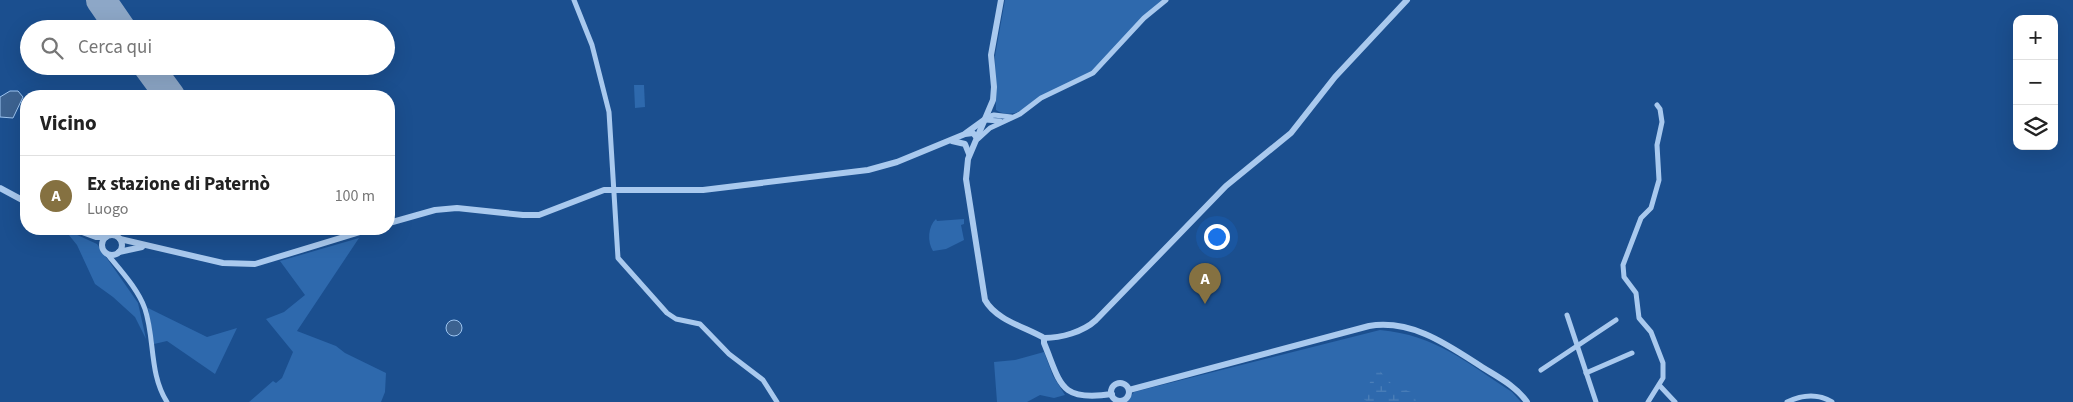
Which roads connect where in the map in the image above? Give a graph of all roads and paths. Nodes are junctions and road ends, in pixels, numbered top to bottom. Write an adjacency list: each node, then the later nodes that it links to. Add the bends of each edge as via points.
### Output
1 (574, 0): 15 (street, via 592,45 609,112)
2 (1001, 0): 5 (street, via 991,54)
3 (1166, 0): 8 (street, via 1144,18 1093,73 1050,93 1014,117)
4 (1407, 0): 30 (street, via 1335,78 1296,128 1226,186 1096,320 1064,336)
5 (992, 103): 7 (street); 8 (street)
6 (1657, 105): 35 (street, via 1662,122 1657,145 1659,180 1651,208 1641,218 1627,250 1623,273 1636,293 1639,318 1651,332 1659,351 1664,368)
7 (986, 118): 8 (street); 9 (street); 10 (street)
8 (1002, 118): 13 (street, via 982,135)
9 (965, 134): 10 (street, via 973,133); 11 (street)
10 (977, 138): 12 (street); 13 (street)
11 (951, 141): 12 (street); 15 (street, via 868,170 704,190)
12 (960, 141): 13 (street)
13 (971, 152): 30 (street, via 966,178 985,300 995,312)
14 (0, 188): 16 (street)
15 (614, 189): 17 (street, via 596,191 539,215 447,208); 39 (street, via 617,253 621,262 671,316 697,322 729,354 758,375)
16 (20, 199)
17 (395, 221)
18 (83, 235): 24 (street)
19 (90, 235): 21 (street)
20 (350, 235): 23 (street, via 255,264 223,263)
21 (106, 237): 22 (street); 24 (street)
22 (120, 239): 23 (street); 25 (street)
23 (148, 245): 25 (street)
24 (102, 247): 26 (street)
25 (119, 253): 26 (street); 27 (street)
26 (108, 255): 27 (street)
27 (117, 266): 38 (street, via 145,309 157,380)
28 (1566, 315): 31 (street)
29 (1616, 320): 31 (street)
30 (1044, 338): 37 (street, via 1060,382 1068,392 1083,398)
31 (1577, 346): 33 (street); 34 (street)
32 (1632, 353): 34 (street)
33 (1541, 370)
34 (1586, 373): 41 (street)
35 (1660, 386): 42 (street); 43 (street)
36 (1128, 390): 37 (street, via 1126,398); 37 (street, via 1119,383 1113,387); 40 (street, via 1369,326 1384,325 1435,337 1511,385)
37 (1113, 398)
38 (167, 402)
39 (777, 402)
40 (1527, 402)
41 (1596, 402)
42 (1648, 402)
43 (1674, 402)
44 (1787, 402): 45 (street, via 1809,395)
45 (1832, 402)

